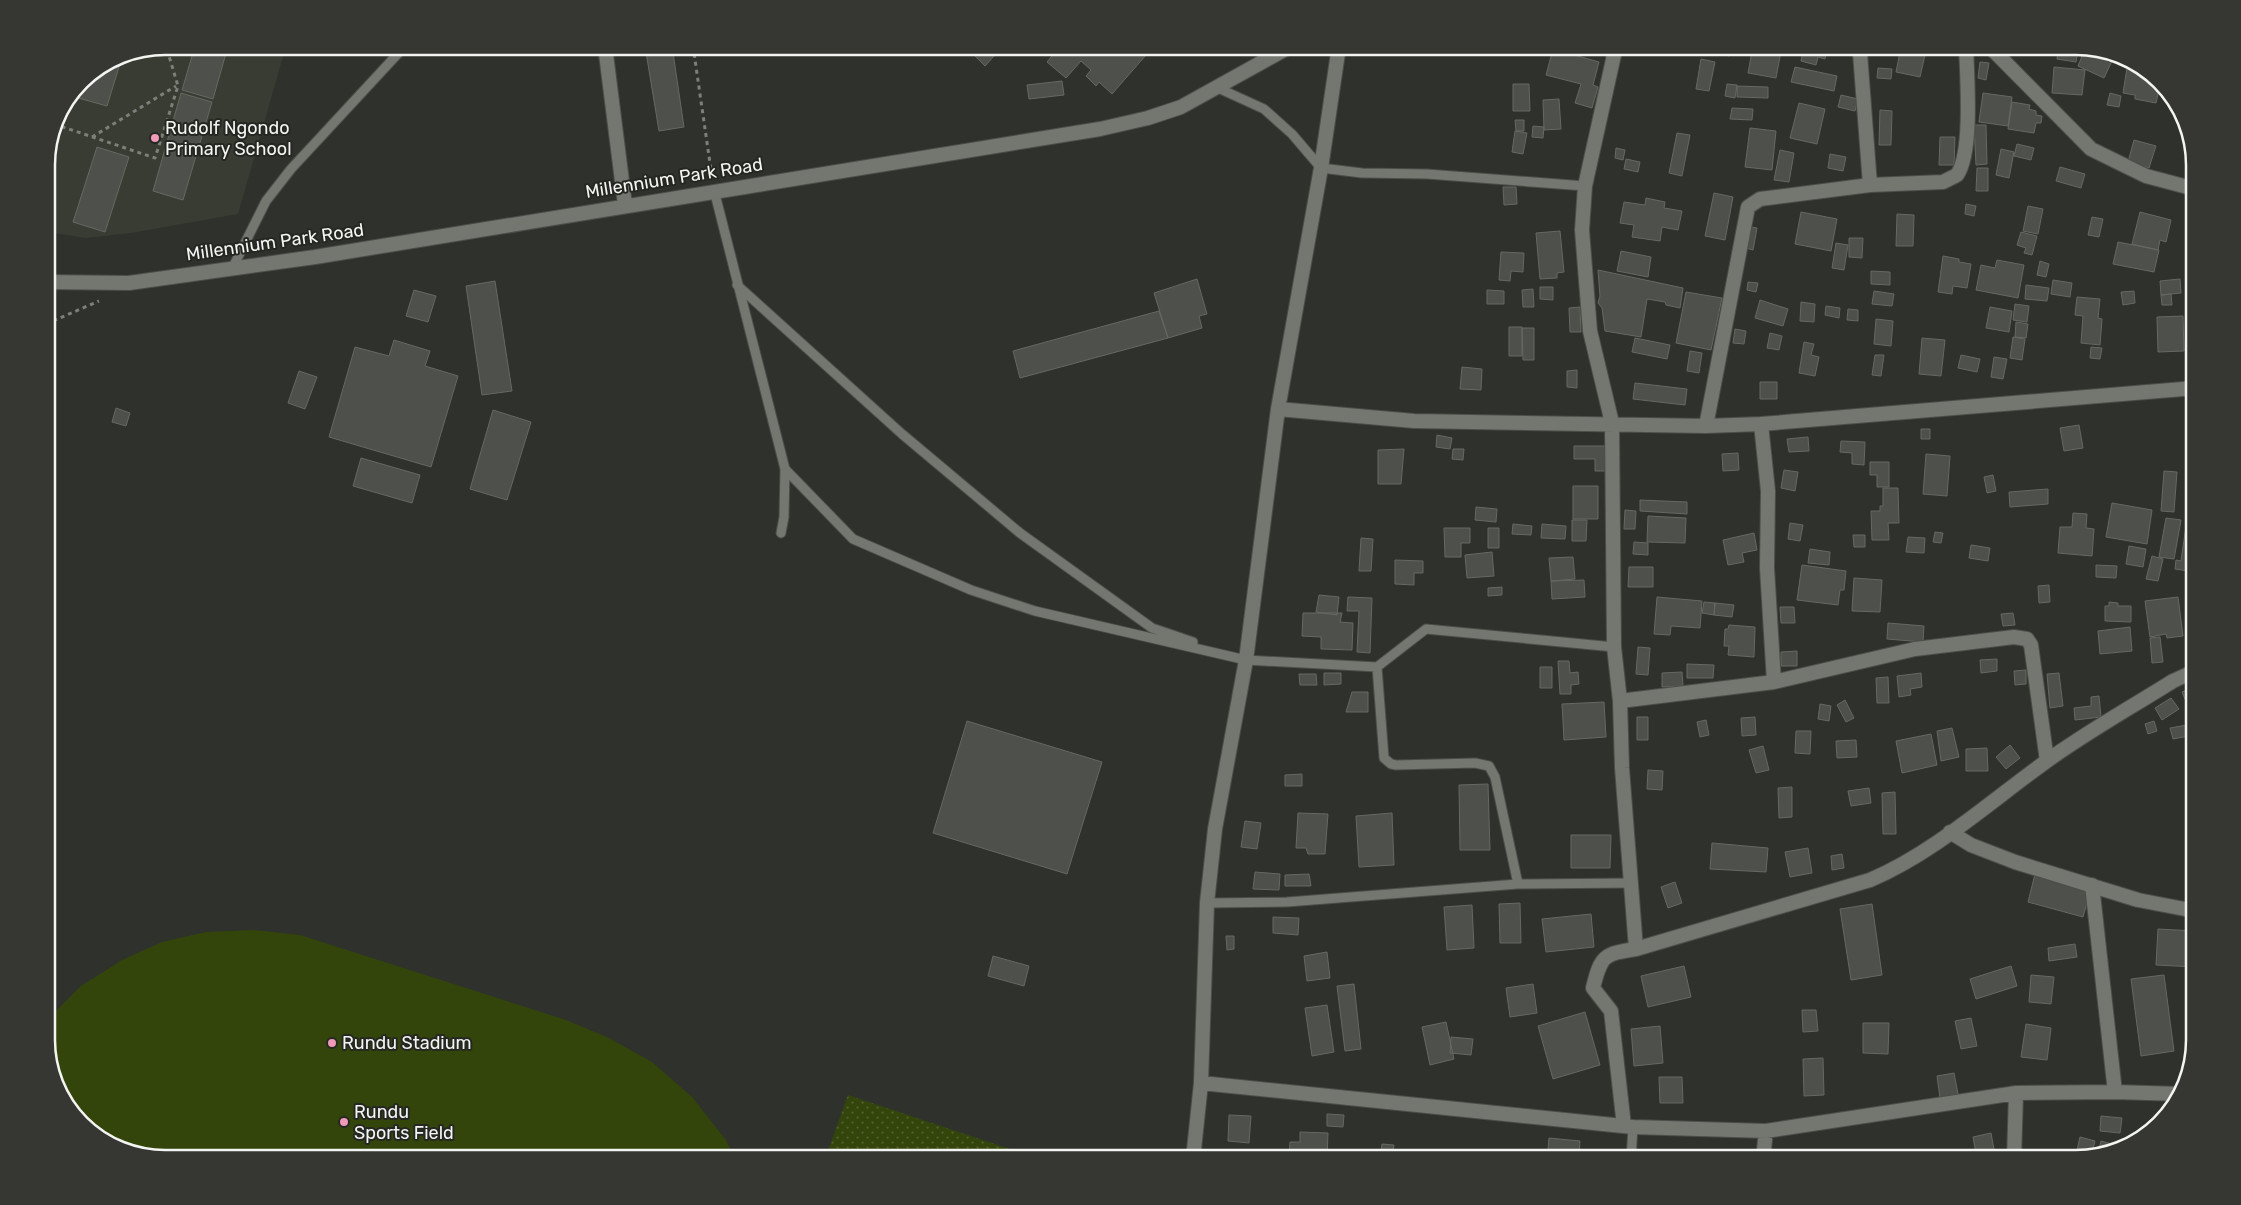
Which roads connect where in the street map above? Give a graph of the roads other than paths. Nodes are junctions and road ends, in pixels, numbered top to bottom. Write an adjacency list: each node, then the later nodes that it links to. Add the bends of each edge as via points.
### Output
1 (397, 55): 16 (lane, via 291,169 266,201)
2 (606, 55): 15 (street)
3 (1275, 55): 9 (street, Millennium Park Road)
4 (1338, 55): 10 (street)
5 (1614, 55): 12 (street)
6 (1860, 55): 11 (street)
7 (1966, 55): 11 (street, via 1964,161 1957,175 1943,182)
8 (1998, 55): 13 (street, via 2091,149 2146,176)
9 (1218, 88): 10 (lane, via 1264,109 1292,134); 14 (street, Millennium Park Road, via 1181,107 1100,128)
10 (1321, 168): 12 (lane); 20 (street)
11 (1870, 185): 23 (street, via 1760,199 1748,207)
12 (1585, 186): 21 (street, via 1582,230 1590,331)
13 (2186, 187)
14 (714, 190): 15 (street, Millennium Park Road); 18 (lane)
15 (624, 205): 16 (street, Millennium Park Road, via 314,257)
16 (233, 267): 17 (street, Millennium Park Road, via 129,283)
17 (55, 282)
18 (738, 286): 24 (lane); 27 (lane, via 902,434 1020,533 1152,628)
19 (2186, 389): 22 (street)
20 (1278, 409): 21 (street, via 1414,421); 27 (street)
21 (1612, 423): 23 (street); 26 (street)
22 (1761, 424): 23 (street); 30 (street, via 1768,491 1767,568)
23 (1706, 426)
24 (785, 469): 25 (lane); 27 (lane, via 853,539 972,590 1035,610)
25 (781, 533)
26 (1614, 647): 28 (lane, via 1426,629); 31 (street)
27 (1246, 660): 28 (lane); 37 (street, via 1215,829)
28 (1377, 667): 35 (lane, via 1384,758 1396,765 1475,763 1489,766 1495,777)
29 (2186, 676): 32 (street)
30 (1774, 682): 31 (street); 32 (street, via 1915,649 1984,639 2027,639 2031,646)
31 (1620, 701): 34 (street)
32 (2047, 761): 33 (street)
33 (1950, 832): 36 (street, via 1992,854); 39 (street, via 1891,871 1870,880)
34 (1632, 883): 35 (lane); 39 (street)
35 (1518, 884): 37 (lane, via 1287,902)
36 (2092, 885): 38 (street, via 2138,900); 41 (street)
37 (1207, 903): 40 (street)
38 (2186, 909)
39 (1636, 949): 44 (street, via 1609,953 1602,962 1593,988 1611,1011)
40 (1201, 1083): 44 (street); 46 (street)
41 (2115, 1092): 42 (street); 43 (street)
42 (2016, 1093): 45 (street); 49 (street)
43 (2172, 1095)
44 (1628, 1126): 45 (street); 47 (lane)
45 (1766, 1131): 48 (street)
46 (1194, 1150)
47 (1630, 1150)
48 (1764, 1150)
49 (2014, 1150)

